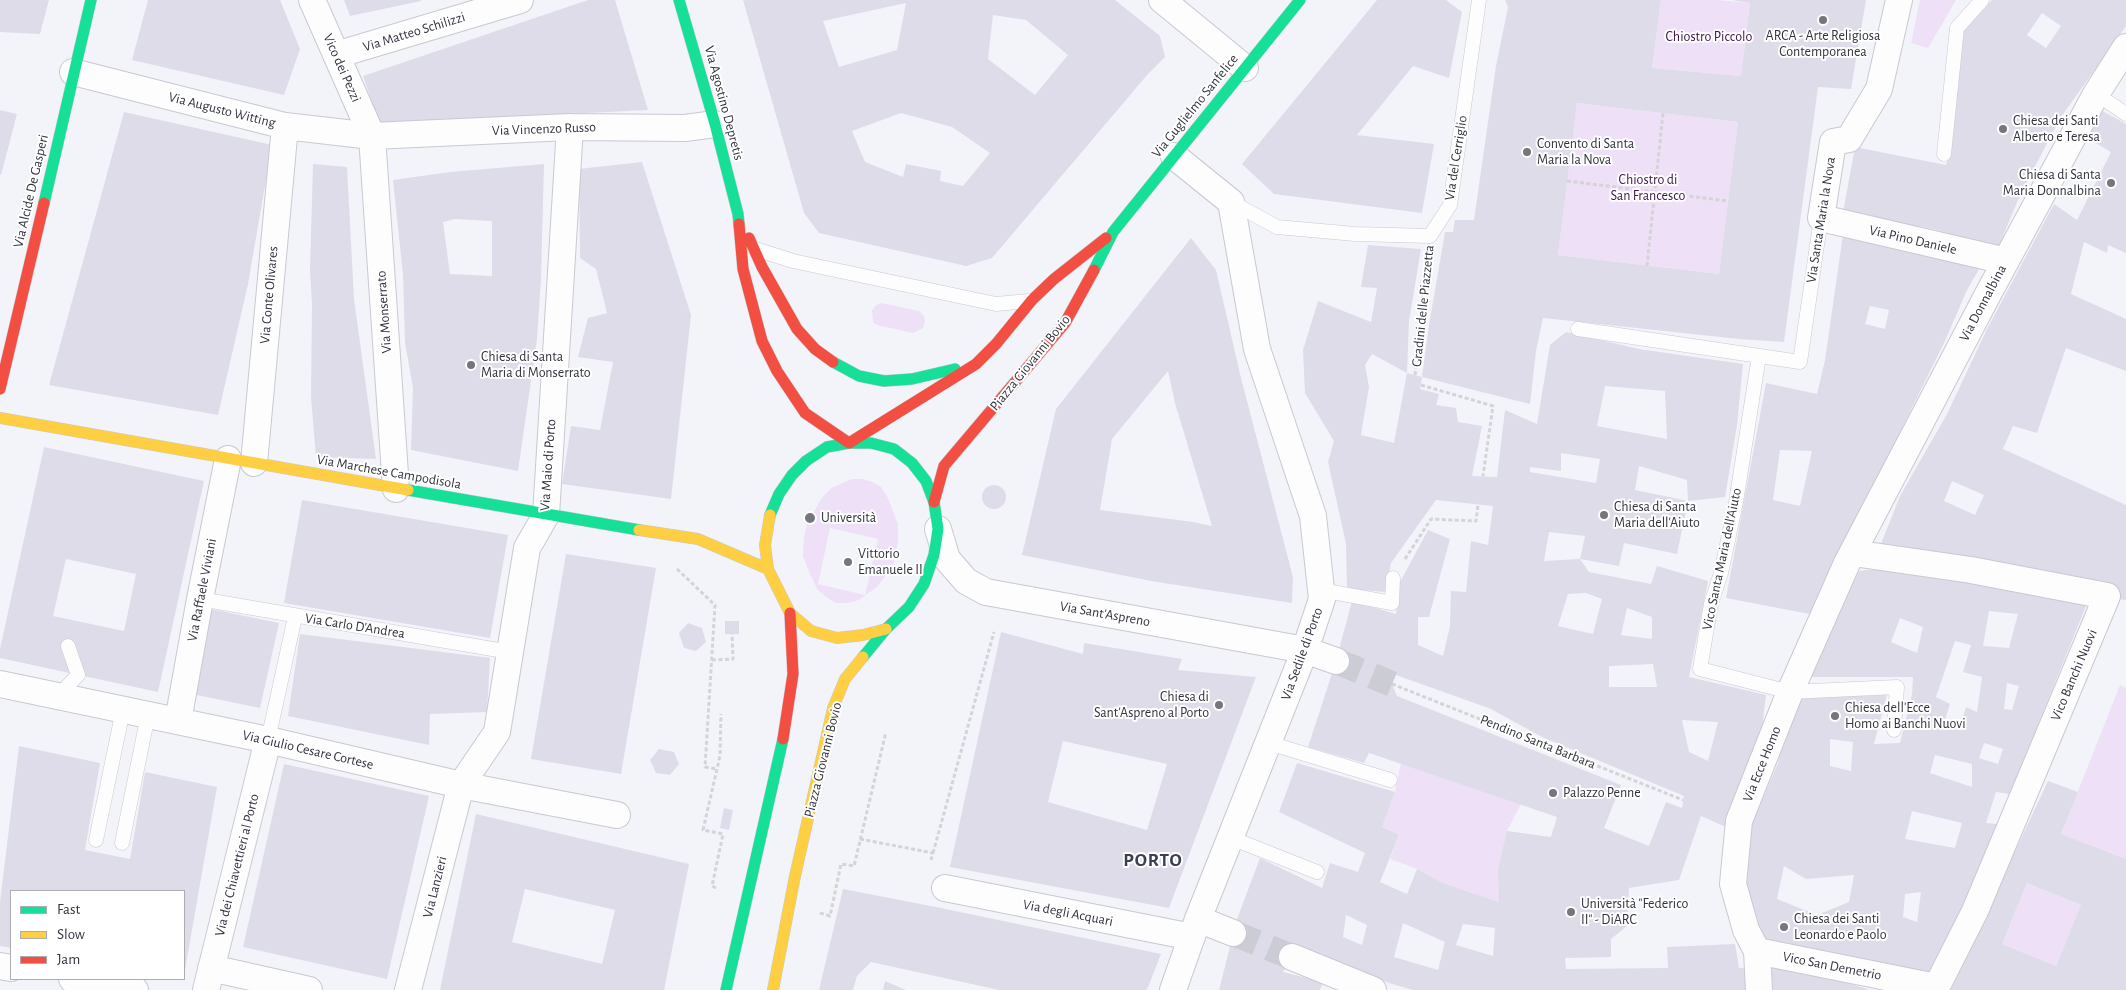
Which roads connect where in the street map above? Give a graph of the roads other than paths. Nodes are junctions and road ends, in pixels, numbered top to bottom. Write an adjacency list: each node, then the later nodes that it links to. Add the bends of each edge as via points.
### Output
1 (91, 0): 14 (main road, Via Alcide De Gasperi)
2 (312, 0): 12 (street, Vico dei Pezzi)
3 (520, 0): 10 (street, Via Matteo Schilizzi)
4 (679, 0): 17 (main road, Via Agostino Depretis)
5 (1162, 0): 13 (street)
6 (1300, 0): 13 (main road, Via Guglielmo Sanfelice)
7 (1479, 0): 23 (lane, Via del Cerriglio, via 1450,206 1430,236 1277,227)
8 (1899, 0): 25 (street, Via Santa Maria la Nova, via 1879,89 1849,139 1833,142)
9 (1982, 0): 21 (lane, via 1957,28)
10 (468, 7): 12 (street, Via Matteo Schilizzi)
11 (2126, 47): 15 (street, Via Donnalbina)
12 (336, 55): 20 (street, Vico dei Pezzi)
13 (1245, 68): 22 (main road, Via Guglielmo Sanfelice)
14 (73, 72): 18 (street, Via Augusto Witting); 33 (main road, Via Alcide De Gasperi)
15 (2096, 94): 16 (lane); 28 (street, Via Donnalbina)
16 (2126, 114)
17 (715, 124): 19 (street, Via Vincenzo Russo, via 685,128); 24 (main road, Via Agostino Depretis)
18 (285, 126): 20 (street, Via Augusto Witting); 37 (street, Via Conte Olivares)
19 (570, 127): 20 (street, Via Vincenzo Russo); 40 (street, Via Maio di Porto)
20 (372, 136): 38 (street, Via Monserrato)
21 (1944, 154)
22 (1174, 156): 23 (street); 26 (main road, Via Guglielmo Sanfelice)
23 (1231, 202): 45 (street, Via Sedile di Porto, via 1258,349 1313,516)
24 (738, 214): 27 (main road); 35 (main road, via 743,269 762,341 805,413)
25 (1821, 218): 28 (street, Via Pino Daniele); 31 (lane, Via Santa Maria la Nova, via 1800,362)
26 (1113, 232): 29 (main road, Piazza Giovanni Bovio); 39 (main road, Piazza Giovanni Bovio, via 1065,323 944,466)
27 (753, 248): 29 (lane, via 793,261 996,304); 32 (main road, via 797,329 815,349 838,366 859,376 884,381 912,379)
28 (2006, 261): 42 (street, Via Donnalbina)
29 (1032, 300): 32 (main road, Piazza Giovanni Bovio)
30 (1578, 329): 31 (lane)
31 (1759, 356): 55 (lane, Vico Santa Maria dell'Aiuto, via 1736,502 1711,604 1700,669)
32 (976, 364): 35 (main road, Piazza Giovanni Bovio)
33 (0, 389)
34 (0, 418): 36 (main road, Via Marchese Campodisola)
35 (849, 443): 39 (main road, Piazza Giovanni Bovio, via 871,443 894,450 926,481); 43 (main road, Piazza Giovanni Bovio, via 827,447 806,461 779,494 769,517 765,545)
36 (228, 459): 37 (main road, Via Marchese Campodisola); 46 (street, Via Raffaele Viviani)
37 (254, 463): 38 (main road, Via Marchese Campodisola)
38 (396, 489): 40 (main road, Via Marchese Campodisola)
39 (934, 502): 41 (main road, Piazza Giovanni Bovio)
40 (546, 515): 43 (main road, Via Marchese Campodisola, via 698,539); 52 (street, Via Maio di Porto, via 527,548)
41 (938, 529): 49 (main road, Piazza Giovanni Bovio, via 934,555 924,584 909,607); 51 (street, Via Sant'Aspreno, via 947,559 966,581 986,592)
42 (1850, 558): 55 (street, Via Ecce Homo); 77 (street, Vico Banchi Nuovi, via 1971,570 2107,596 1975,911)
43 (768, 569): 47 (main road, Piazza Giovanni Bovio)
44 (1393, 578): 45 (lane, via 1392,603)
45 (1321, 590): 51 (street, Via Sedile di Porto, via 1322,599)
46 (200, 600): 48 (lane, Via Carlo D'Andrea); 59 (street, Via Raffaele Viviani)
47 (790, 613): 49 (main road, Piazza Giovanni Bovio, via 811,631 837,638); 81 (main road, Piazza Giovanni Bovio, via 793,674 787,722)
48 (295, 617): 52 (lane, Via Carlo D'Andrea); 61 (lane)
49 (886, 629): 82 (main road, Piazza Giovanni Bovio, via 845,680 833,708)
50 (68, 646): 56 (lane, via 78,675)
51 (1305, 650): 53 (street); 62 (street, Via Sedile di Porto)
52 (510, 652): 64 (street, Via Maio di Porto, via 497,732)
53 (1336, 661)
54 (0, 684): 56 (street, Via Giulio Cesare Cortese)
55 (1790, 692): 60 (lane, via 1897,687); 73 (street, Via Ecce Homo, via 1736,836 1733,884)
56 (58, 696): 57 (street, Via Giulio Cesare Cortese)
57 (123, 710): 58 (street, Via Giulio Cesare Cortese); 67 (lane)
58 (148, 715): 59 (street, Via Giulio Cesare Cortese); 68 (lane)
59 (178, 721): 61 (street, Via Giulio Cesare Cortese)
60 (1894, 730)
61 (268, 740): 64 (street, Via Giulio Cesare Cortese); 75 (street, Via dei Chiavettieri al Porto)
62 (1269, 743): 63 (lane); 66 (street, Via Sedile di Porto)
63 (1390, 780)
64 (461, 785): 65 (street, Via Giulio Cesare Cortese); 80 (street, Via Lanzieri)
65 (617, 815)
66 (1231, 838): 69 (lane); 71 (street, Via Sedile di Porto)
67 (96, 840)
68 (122, 843)
69 (1317, 872)
70 (945, 888): 71 (street, Via degli Acquari)
71 (1195, 928): 72 (street, Via degli Acquari); 83 (street, Via Sedile di Porto)
72 (1233, 933)
73 (1751, 940): 77 (street, Vico San Demetrio); 85 (street, Via Ecce Homo)
74 (1292, 956): 84 (street)
75 (209, 979): 79 (street)
76 (78, 980): 78 (street)
77 (1935, 988)
78 (135, 990)
79 (309, 990)
80 (408, 990)
81 (726, 990)
82 (773, 990)
83 (1173, 990)
84 (1373, 990)
85 (1759, 990)

